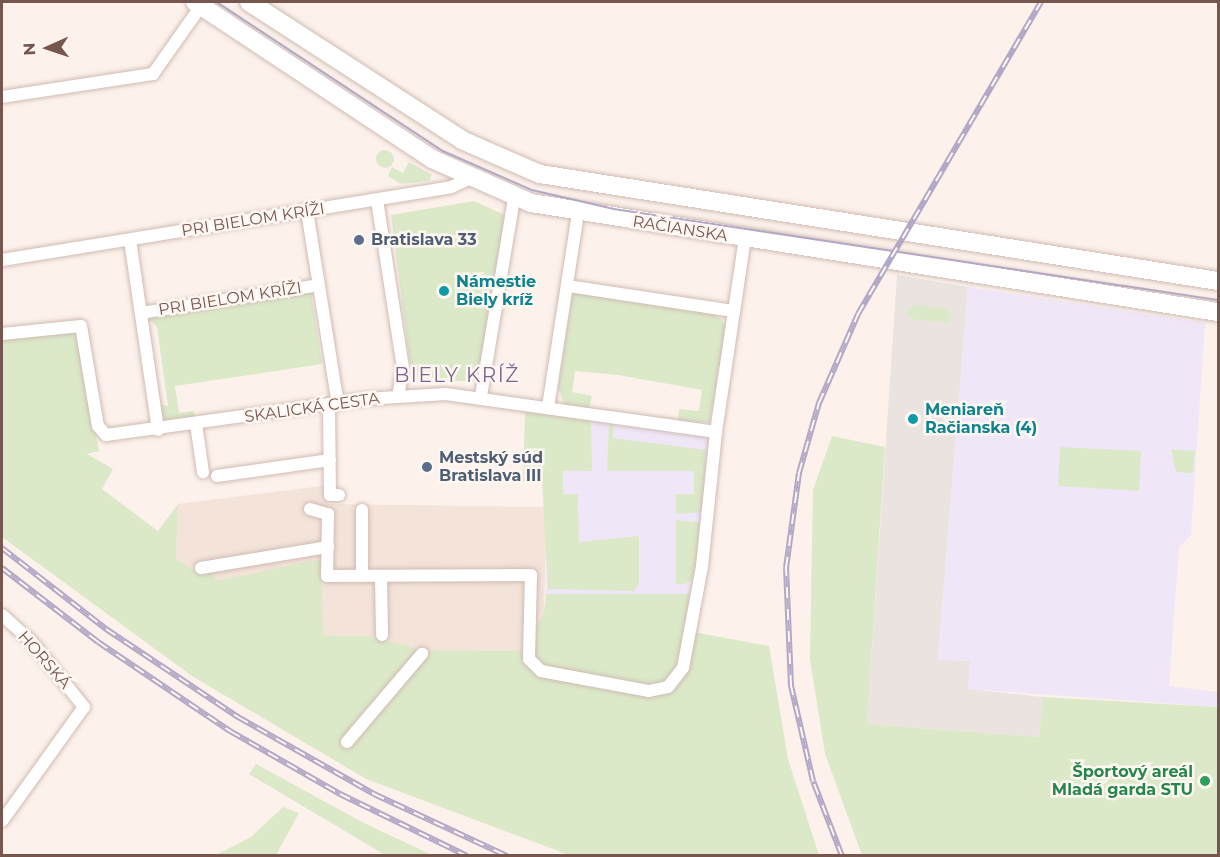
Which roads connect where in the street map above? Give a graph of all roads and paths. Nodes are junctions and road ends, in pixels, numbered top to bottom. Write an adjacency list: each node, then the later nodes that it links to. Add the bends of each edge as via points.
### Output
1 (249, 2): 12 (main road, RAČIANSKA, via 462,140 540,174)
2 (198, 4): 3 (street, via 153,74); 4 (main road, RAČIANSKA)
3 (2, 97)
4 (469, 179): 5 (main road, RAČIANSKA); 6 (street, via 451,187)
5 (514, 198): 8 (main road, RAČIANSKA); 20 (street)
6 (377, 200): 7 (street, PRI BIELOM KRÍŽI); 19 (street, via 403,368)
7 (307, 211): 10 (street, PRI BIELOM KRÍŽI); 13 (street)
8 (578, 213): 9 (main road, RAČIANSKA); 14 (street)
9 (745, 239): 15 (street); 16 (main road, RAČIANSKA)
10 (130, 240): 11 (street, PRI BIELOM KRÍŽI); 17 (street, PRI BIELOM KRÍŽI)
11 (2, 260)
12 (1218, 281)
13 (319, 285): 17 (street, PRI BIELOM KRÍŽI); 21 (street)
14 (568, 286): 15 (street); 22 (street)
15 (734, 311): 25 (street)
16 (1218, 312)
17 (141, 313): 24 (street, PRI BIELOM KRÍŽI)
18 (2, 334): 24 (street, SKALICKÁ CESTA, via 79,324 100,431 111,436)
19 (398, 396): 20 (street, SKALICKÁ CESTA); 21 (street, SKALICKÁ CESTA)
20 (481, 396): 22 (street, SKALICKÁ CESTA)
21 (334, 404): 23 (street, SKALICKÁ CESTA); 26 (street)
22 (548, 407): 25 (street, SKALICKÁ CESTA)
23 (196, 424): 24 (street, SKALICKÁ CESTA); 27 (street)
24 (158, 430)
25 (716, 432): 35 (street, via 709,526 677,680 649,691 541,671 529,659 531,575)
26 (330, 460): 28 (street); 29 (street, via 330,495)
27 (202, 472)
28 (217, 476)
29 (339, 495)
30 (310, 509): 32 (street, via 328,514)
31 (362, 510): 34 (street)
32 (328, 548): 33 (street); 34 (street, via 327,576)
33 (201, 568)
34 (362, 576): 35 (street)
35 (381, 576): 37 (street)
36 (2, 615): 40 (street, HORSKÁ, via 37,648 84,707)
37 (382, 635)
38 (422, 654): 39 (street)
39 (347, 742)
40 (2, 821)

